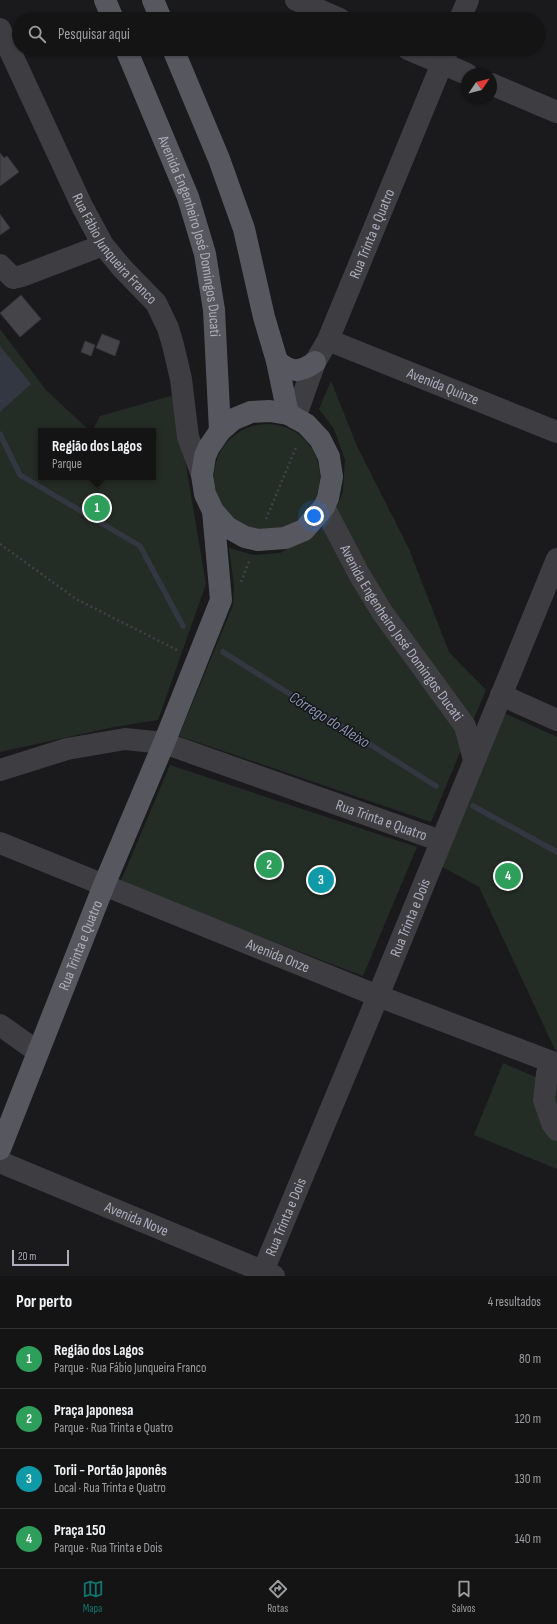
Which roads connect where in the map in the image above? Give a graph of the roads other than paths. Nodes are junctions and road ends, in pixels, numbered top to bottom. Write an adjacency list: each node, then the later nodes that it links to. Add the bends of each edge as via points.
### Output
1 (105, 0): 5 (main road)
2 (153, 0): 6 (main road)
3 (296, 0): 7 (street)
4 (468, 0): 8 (street)
5 (110, 12)
6 (158, 12)
7 (324, 12)
8 (463, 12)
9 (0, 29): 10 (street, Rua Fábio Junqueira Franco)
10 (12, 55)
11 (13, 56): 18 (street, Rua Fábio Junqueira Franco, via 82,206)
12 (129, 56): 24 (main road, Avenida Engenheiro José Domingos Ducati, via 188,197 205,254 214,310)
13 (177, 56): 21 (main road, via 219,159 244,229)
14 (445, 56): 15 (street); 20 (street, Rua Trinta e Quatro)
15 (461, 69)
16 (497, 87): 17 (street)
17 (557, 112)
18 (103, 245): 19 (street, via 13,278); 26 (street, Rua Fábio Junqueira Franco, via 156,303 168,328 181,379 188,437)
19 (0, 265)
20 (328, 340): 22 (street, Rua Trinta e Quatro); 25 (street, Avenida Quinze)
21 (277, 361): 22 (main road, via 285,368 296,371 306,369); 23 (main road)
22 (315, 362): 23 (street, Rua Trinta e Quatro)
23 (296, 419): 24 (main road, via 270,411 251,412 234,419); 27 (main road, via 320,439 329,457 332,477)
24 (220, 431): 26 (main road, via 205,456)
25 (557, 432)
26 (202, 475): 28 (main road, via 205,494)
27 (324, 507): 28 (main road, via 304,530 285,538 258,540 245,537 227,527); 33 (street, Avenida Engenheiro José Domingos Ducati, via 382,612 465,726)
28 (213, 512): 32 (main road, Rua Trinta e Quatro, via 221,600)
29 (557, 559): 30 (street, Rua Trinta e Dois)
30 (501, 695): 31 (street); 33 (street, Rua Trinta e Dois)
31 (557, 720)
32 (164, 743): 34 (street, Rua Trinta e Quatro, via 125,739 67,749); 35 (street, Rua Trinta e Quatro); 37 (main road, Rua Trinta e Quatro)
33 (474, 760): 35 (street, Rua Trinta e Dois)
34 (0, 770)
35 (441, 841): 38 (street, Rua Trinta e Dois)
36 (0, 843): 37 (street, Avenida Onze)
37 (104, 885): 38 (street, Avenida Onze); 40 (main road, Rua Trinta e Quatro)
38 (378, 996): 41 (street, Avenida Onze); 45 (street, Rua Trinta e Dois)
39 (0, 1025): 40 (street)
40 (38, 1052): 43 (main road, Rua Trinta e Quatro)
41 (557, 1064): 42 (street, via 547,1074 544,1100)
42 (557, 1130)
43 (0, 1148)
44 (0, 1162): 45 (street, Avenida Nove)
45 (266, 1275)

